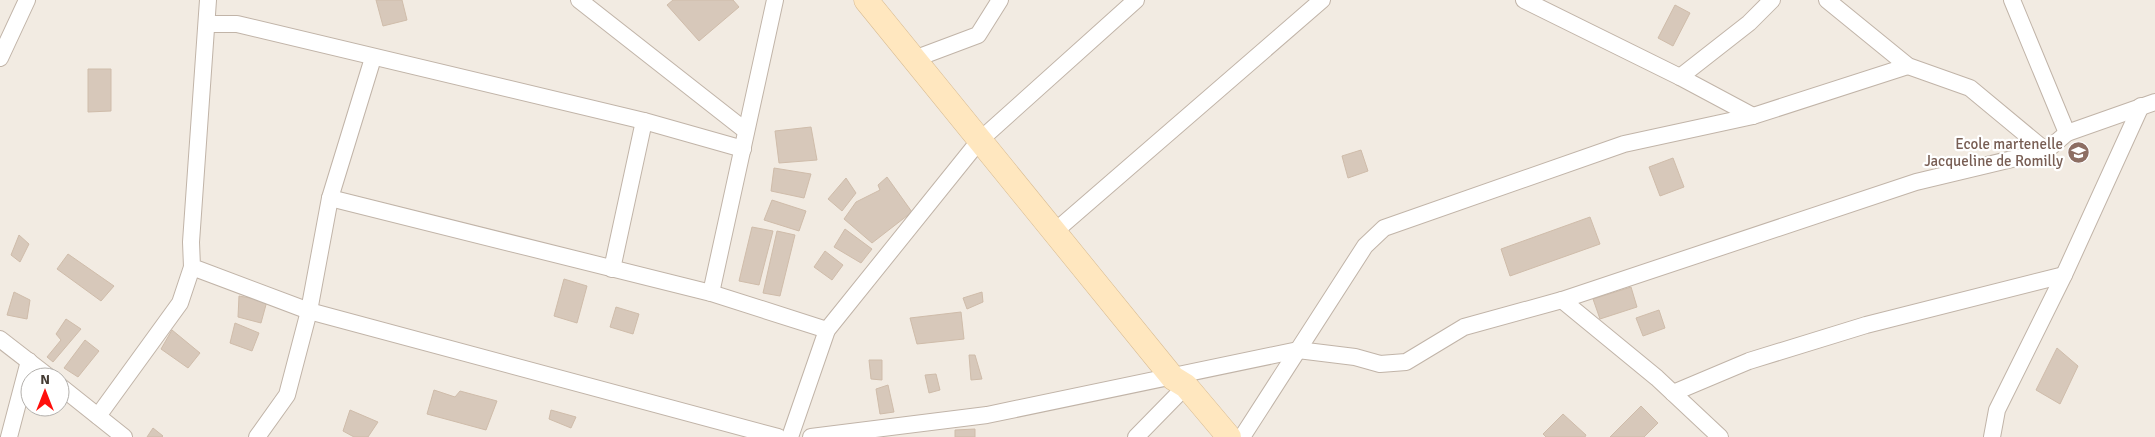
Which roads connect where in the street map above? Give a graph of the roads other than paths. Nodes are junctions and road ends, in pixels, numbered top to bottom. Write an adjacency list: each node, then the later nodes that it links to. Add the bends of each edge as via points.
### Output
1 (27, 0): 14 (street)
2 (208, 0): 13 (street)
3 (579, 0): 22 (street)
4 (775, 0): 22 (street)
5 (866, 0): 16 (street)
6 (1000, 0): 16 (street, via 978,35)
7 (1136, 0): 24 (street)
8 (1322, 0): 28 (street)
9 (1524, 0): 18 (street)
10 (1772, 0): 18 (street, via 1749,23)
11 (1827, 0): 17 (street)
12 (2012, 0): 23 (street)
13 (207, 24): 15 (street, via 237,24); 29 (street, via 191,242)
14 (0, 58)
15 (373, 58): 21 (street); 27 (street)
16 (914, 59): 24 (street)
17 (1908, 66): 20 (street); 26 (street, via 1970,88)
18 (1680, 76): 20 (street)
19 (2148, 104): 23 (street); 31 (street)
20 (1753, 116): 37 (street, via 1624,144 1384,228 1365,246)
21 (644, 121): 25 (street); 30 (street)
22 (746, 131): 25 (street)
23 (2067, 133): 26 (street)
24 (979, 141): 28 (street); 35 (street)
25 (743, 149): 32 (street)
26 (2046, 151): 33 (street, via 1916,182)
27 (330, 198): 30 (street); 34 (street)
28 (1053, 233): 40 (street)
29 (192, 267): 34 (street); 43 (street, via 180,303)
30 (612, 269): 32 (street)
31 (2064, 275): 41 (street, via 1866,325 1749,361); 54 (street, via 1997,410)
32 (711, 293): 35 (street)
33 (1562, 300): 37 (street, via 1464,327 1406,362 1380,364 1355,357); 41 (street)
34 (309, 310): 46 (street, via 287,395); 47 (street)
35 (827, 330): 48 (street)
36 (0, 339): 38 (street)
37 (1298, 350): 40 (street); 52 (street)
38 (29, 361): 39 (street); 44 (street)
39 (36, 367)
40 (1180, 382): 49 (street, via 987,415); 50 (street); 51 (street)
41 (1673, 393): 53 (street)
42 (70, 394): 43 (street)
43 (98, 416): 45 (street)
44 (9, 437)
45 (124, 437)
46 (257, 437)
47 (778, 437)
48 (790, 437)
49 (811, 437)
50 (1136, 437)
51 (1229, 437)
52 (1242, 437)
53 (1720, 437)
54 (1992, 437)

